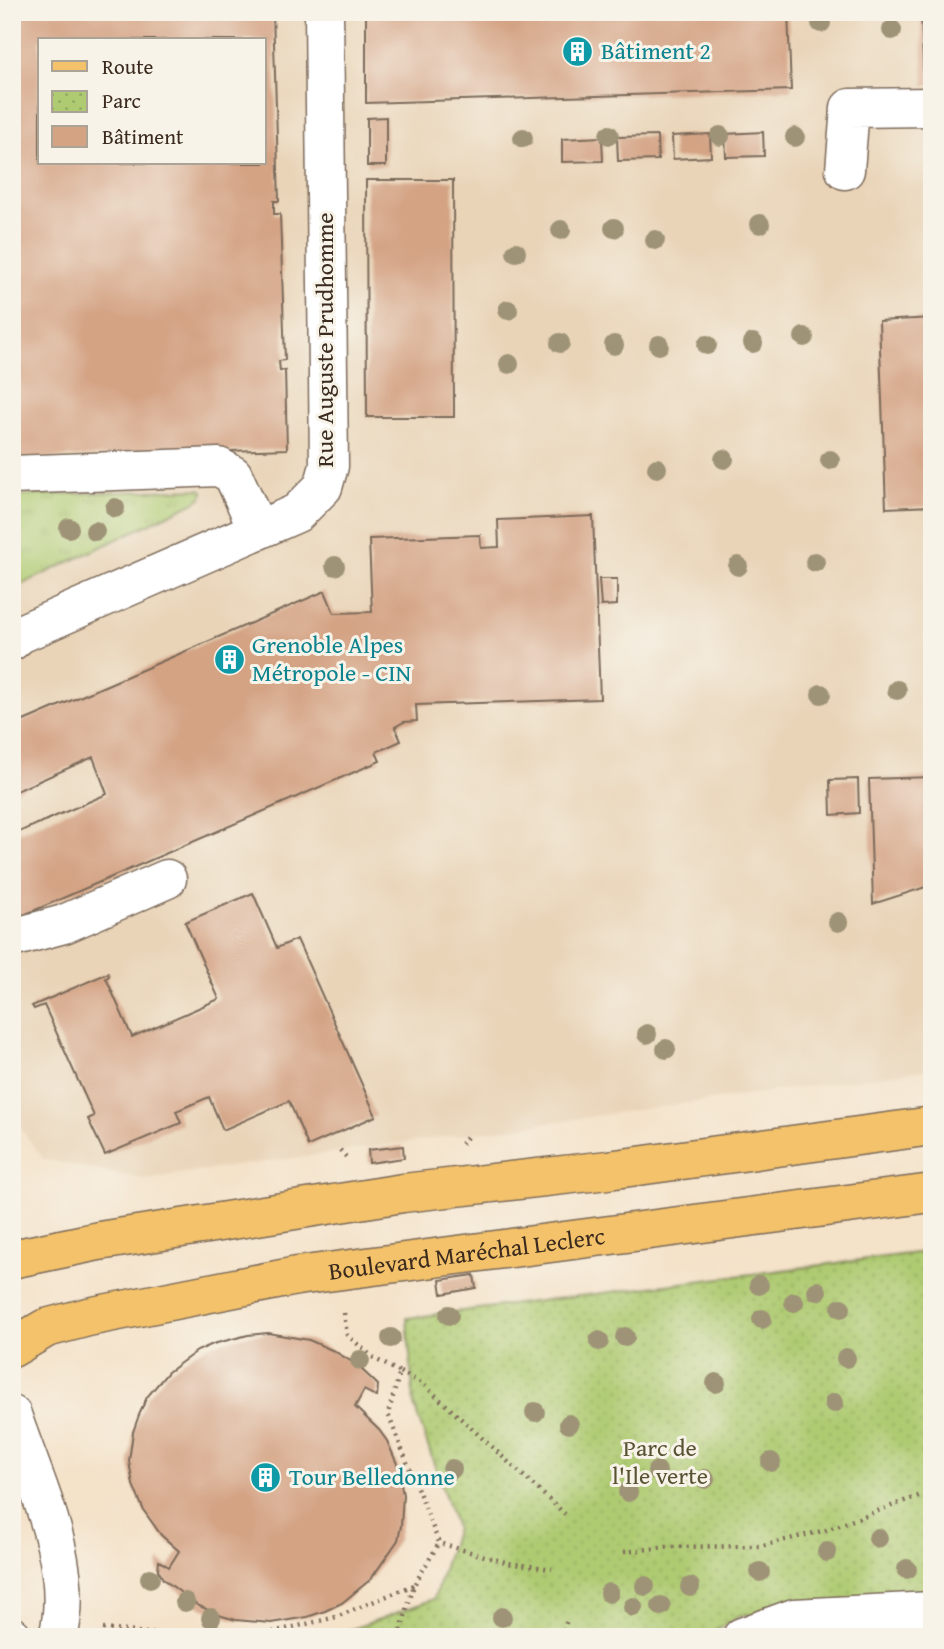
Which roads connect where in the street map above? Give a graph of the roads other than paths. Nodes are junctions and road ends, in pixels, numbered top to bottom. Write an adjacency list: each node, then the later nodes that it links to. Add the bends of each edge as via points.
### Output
1 (324, 12): 5 (street, Rue Auguste Prudhomme, via 329,466 323,487 297,513)
2 (932, 107): 3 (street, via 850,108)
3 (845, 170)
4 (12, 475): 5 (street, via 219,467 233,475)
5 (258, 530): 6 (street, Rue Auguste Prudhomme)
6 (15, 636)
7 (167, 879): 8 (street, via 68,933)
8 (12, 938)
9 (932, 1126): 11 (main road, via 403,1193)
10 (932, 1193): 12 (main road, Boulevard Maréchal Leclerc, via 297,1276 88,1317 46,1328)
11 (12, 1259)
12 (12, 1348)
13 (12, 1415): 15 (street, via 59,1563)
14 (932, 1611): 16 (street, via 794,1618)
15 (60, 1628)
16 (742, 1637)

